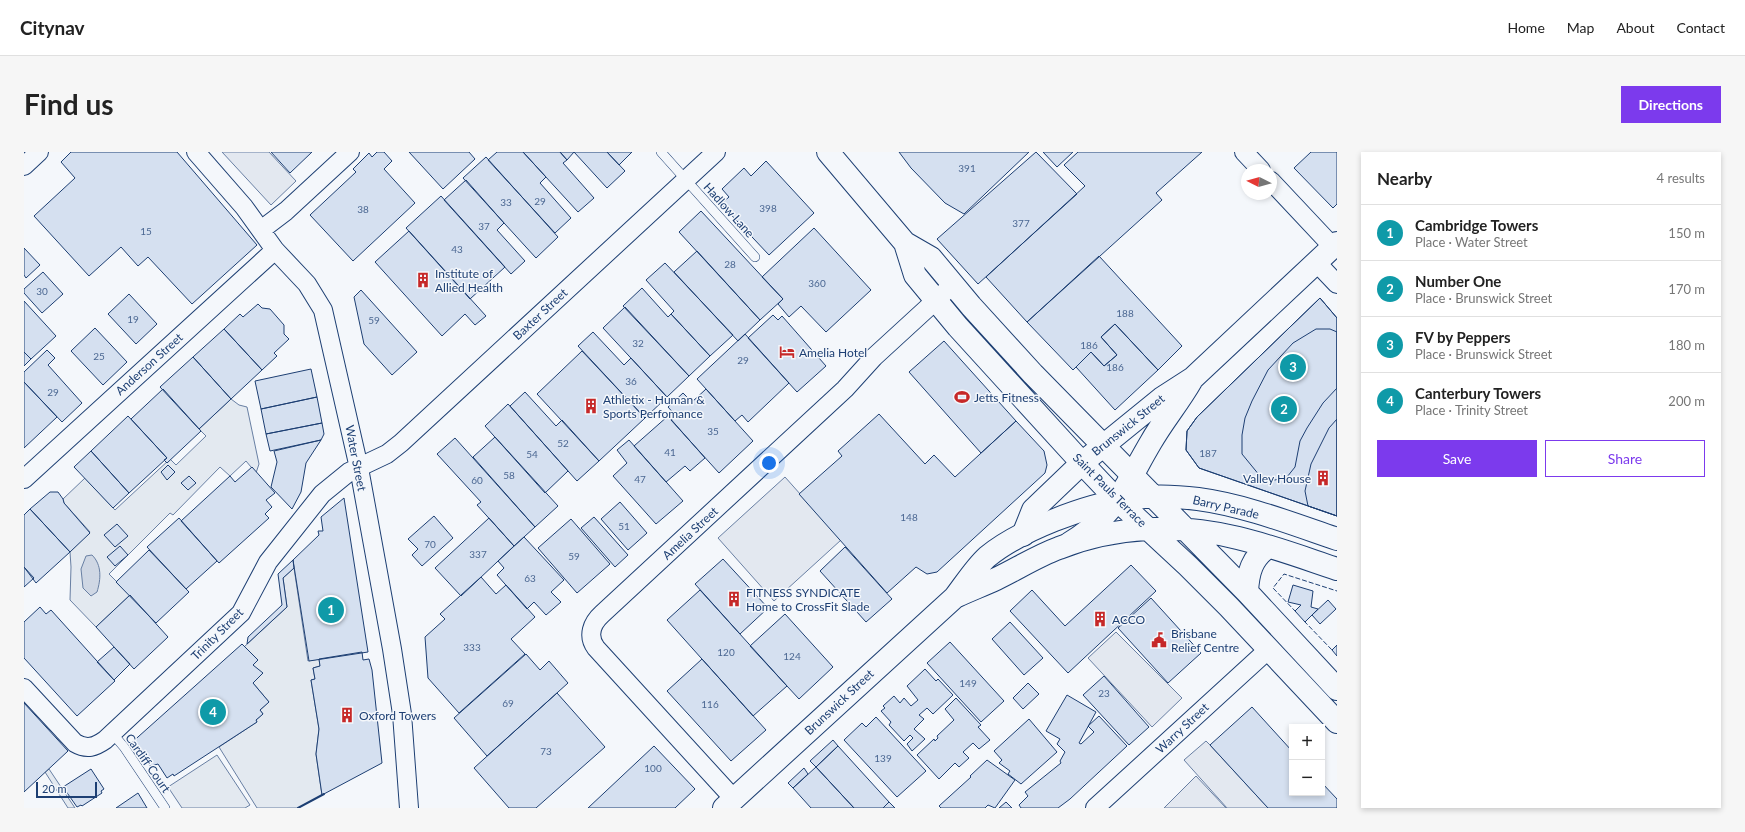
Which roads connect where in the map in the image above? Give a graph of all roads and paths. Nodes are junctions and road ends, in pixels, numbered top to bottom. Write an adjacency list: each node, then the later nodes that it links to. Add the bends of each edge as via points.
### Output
1 (39, 152): 9 (street)
2 (196, 152): 12 (street, Water Street)
3 (350, 152): 12 (street, via 286,211)
4 (661, 152): 10 (lane, Hadlow Lane)
5 (716, 152): 10 (street, Baxter Street)
6 (828, 152): 13 (main road, Saint Pauls Terrace)
7 (1244, 152): 8 (street)
8 (1255, 164)
9 (24, 166)
10 (686, 180): 16 (lane, Hadlow Lane); 24 (street, Baxter Street, via 401,443 387,454)
11 (1277, 187): 14 (street)
12 (261, 230): 15 (street, Water Street)
13 (905, 243): 18 (main road, Saint Pauls Terrace, via 931,258); 20 (main road, Saint Pauls Terrace, via 915,275)
14 (1335, 245): 17 (main road, Brunswick Street)
15 (275, 250): 24 (street, Water Street, via 307,284 323,310); 26 (street, Anderson Street)
16 (755, 257)
17 (1317, 263): 19 (street); 21 (main road, Brunswick Street)
18 (953, 284): 20 (street, Amelia Street); 22 (main road, Saint Pauls Terrace, via 1033,374)
19 (1337, 284)
20 (936, 300): 23 (main road, Saint Pauls Terrace); 43 (street, Amelia Street, via 874,357 846,389 593,625 592,636 596,648)
21 (1193, 378): 22 (main road, Brunswick Street, via 1166,395); 25 (main road, Brunswick Street, via 1151,441)
22 (1103, 445): 23 (main road, Brunswick Street); 25 (main road, Saint Pauls Terrace)
23 (1082, 463): 28 (main road, Saint Pauls Terrace); 31 (main road, Brunswick Street, via 1033,510)
24 (359, 468): 42 (street, Trinity Street, via 349,472 322,494 268,562 247,603 232,623); 45 (street, Water Street, via 402,714)
25 (1133, 475): 27 (main road, Saint Pauls Terrace); 28 (main road, Brunswick Street)
26 (24, 479)
27 (1155, 497): 28 (main road, Barry Parade); 30 (main road, Saint Pauls Terrace); 32 (main road, Barry Parade, via 1196,498 1215,502)
28 (1118, 500): 29 (main road, Saint Pauls Terrace); 31 (main road, Barry Parade, via 1052,522); 33 (main road, Brunswick Street, via 1099,522)
29 (1148, 529): 30 (main road, Brunswick Street); 33 (main road, Brunswick Street, via 1104,534); 38 (main road, Saint Pauls Terrace)
30 (1188, 530): 34 (main road, via 1237,537); 36 (main road, Saint Pauls Terrace)
31 (1023, 535): 37 (main road, Brunswick Street, via 986,558)
32 (1337, 540)
33 (1068, 544): 37 (main road, Brunswick Street)
34 (1268, 547): 35 (main road); 36 (main road, via 1258,554 1252,564)
35 (1337, 569)
36 (1248, 592): 40 (main road, Saint Pauls Terrace)
37 (955, 597): 43 (main road, Brunswick Street)
38 (1269, 649): 41 (main road, Saint Pauls Terrace); 46 (street, Warry Street)
39 (24, 688): 42 (street, Trinity Street, via 73,741 87,748 98,745)
40 (1337, 689)
41 (1337, 722)
42 (112, 733): 44 (lane, Cardiff Court, via 126,749)
43 (729, 803)
44 (165, 808)
45 (409, 808)
46 (1095, 808)

